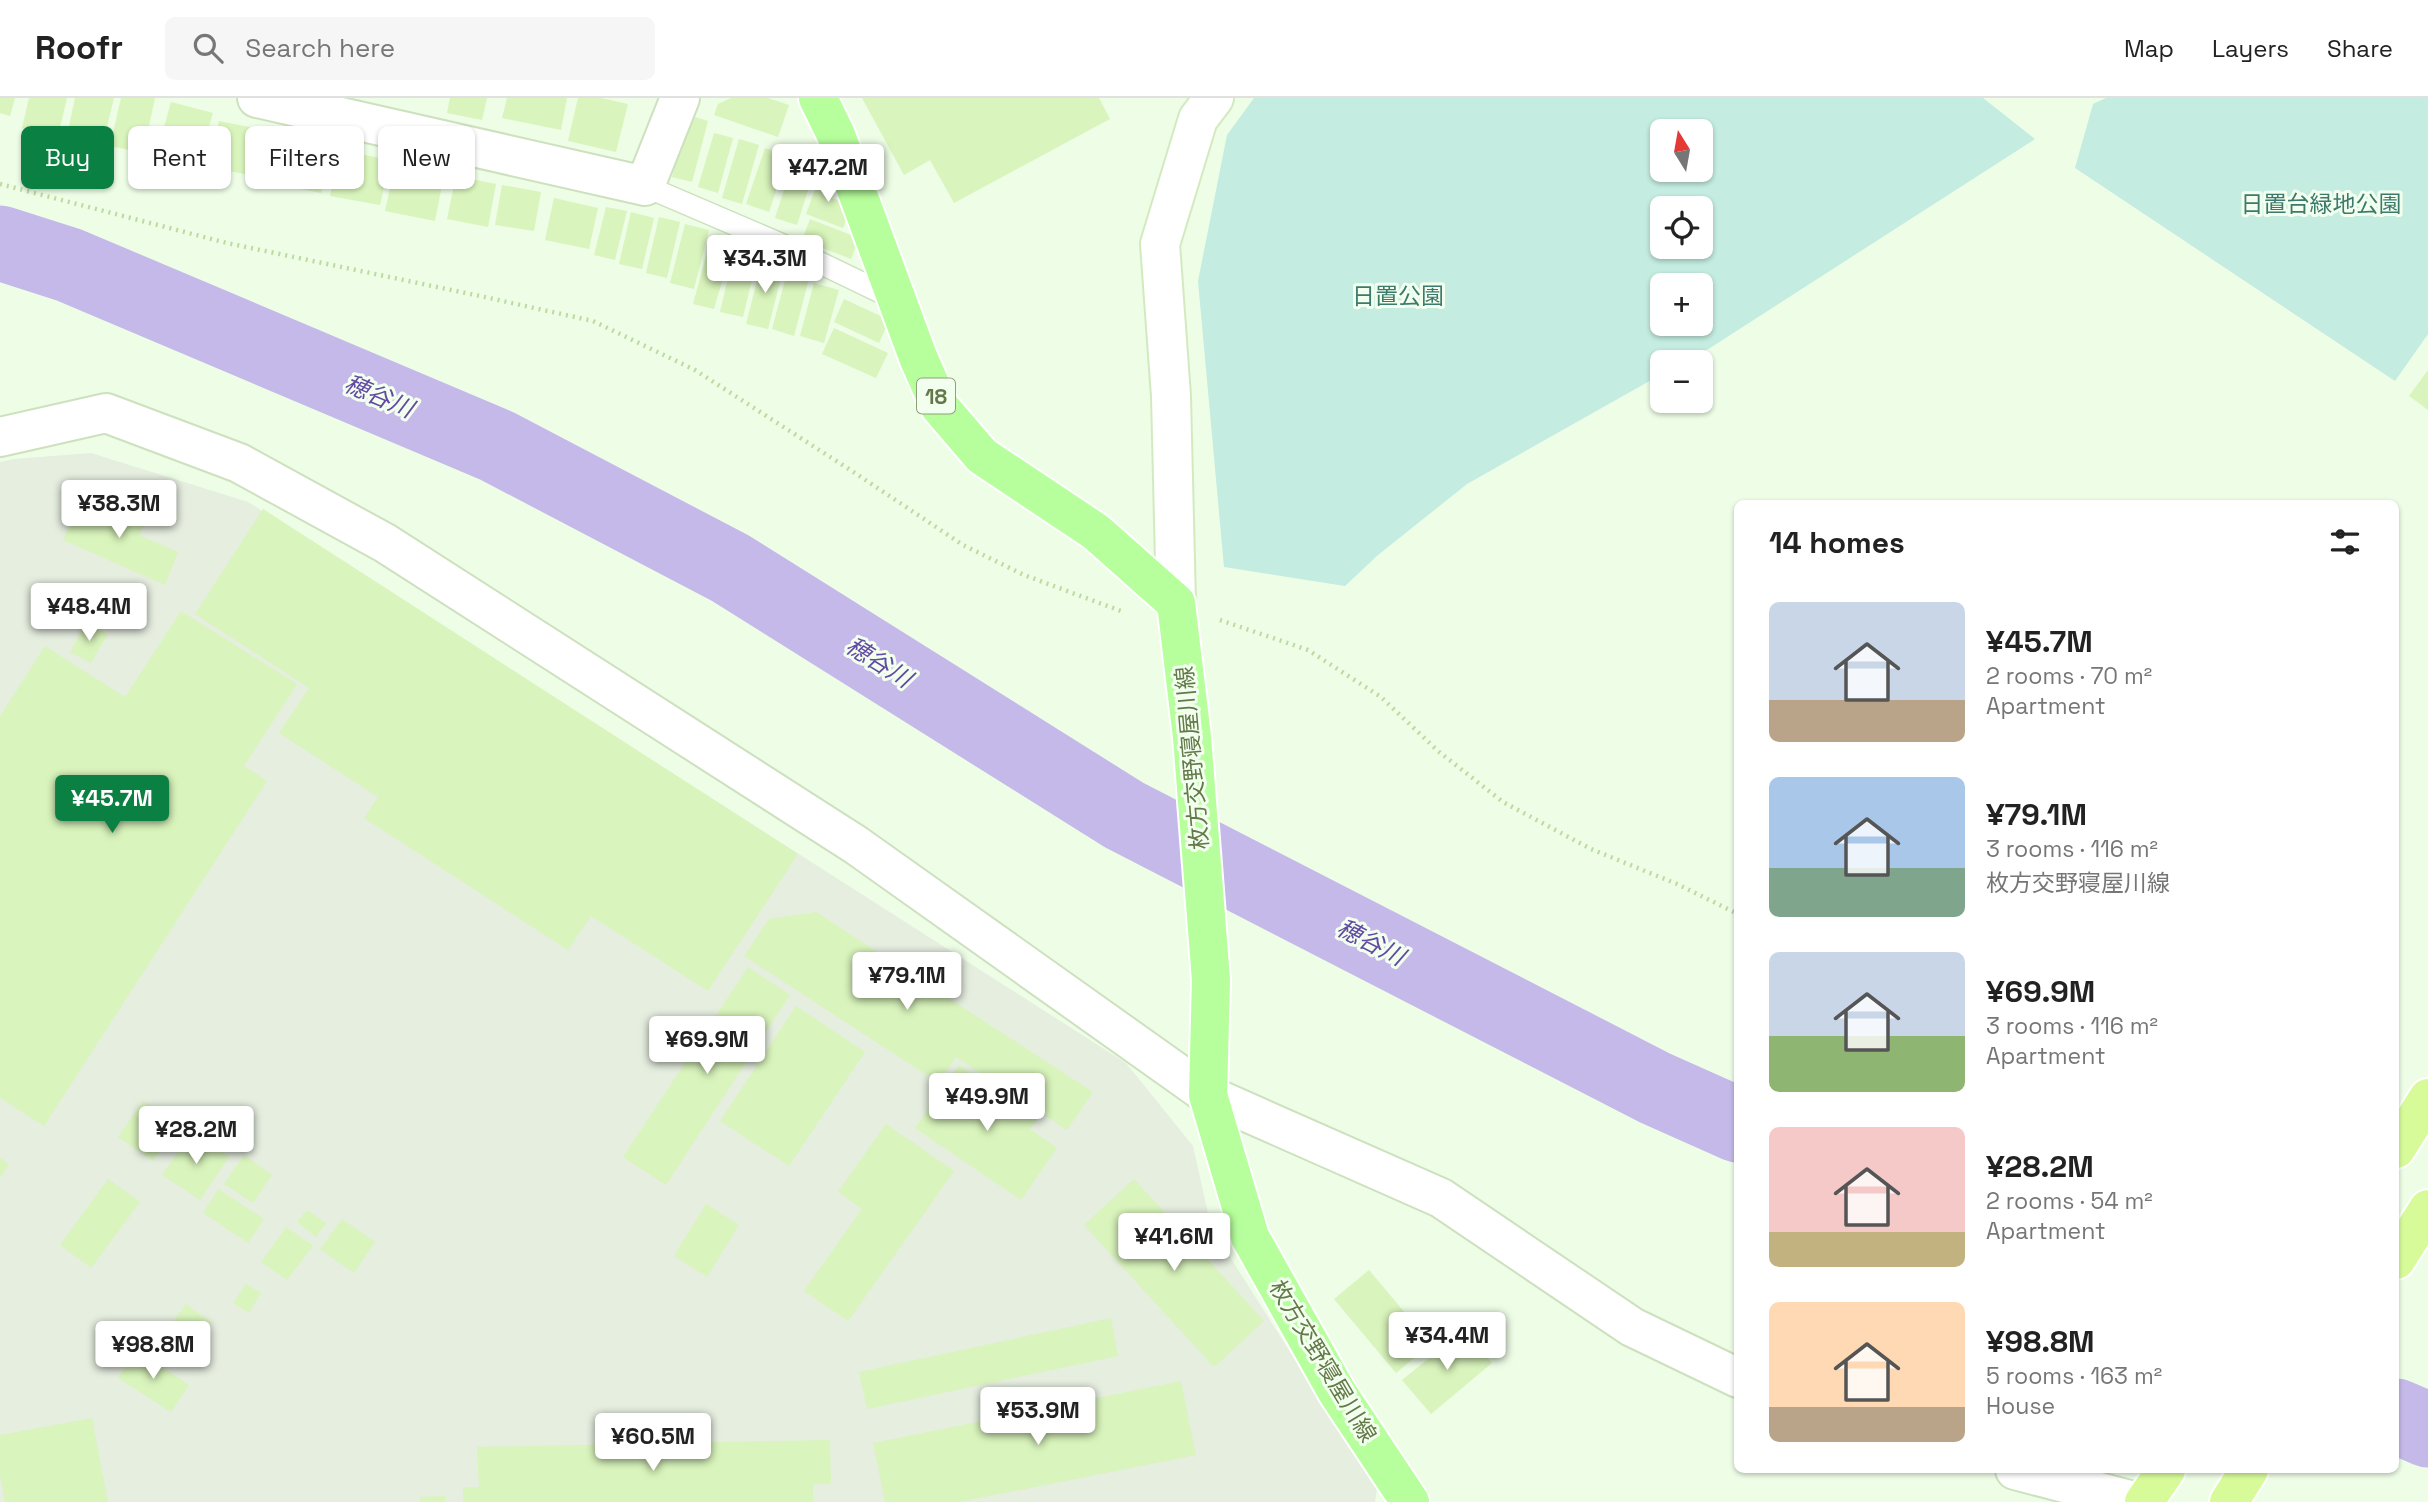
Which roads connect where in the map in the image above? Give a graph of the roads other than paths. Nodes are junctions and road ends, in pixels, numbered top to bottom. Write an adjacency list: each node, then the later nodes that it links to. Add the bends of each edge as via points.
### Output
1 (257, 98): 5 (street)
2 (680, 98): 5 (street)
3 (818, 98): 6 (main road, 18)
4 (1200, 105): 8 (street, via 1160,244 1171,396)
5 (646, 186): 6 (lane)
6 (897, 300): 8 (main road, 18, via 940,407 982,456 1096,532)
7 (0, 437): 9 (street, via 106,413 239,463 385,543 856,845)
8 (1176, 603): 9 (main road, 枚方交野寝屋川線, via 1192,737 1211,980)
9 (1208, 1095): 14 (street, via 1441,1198 1632,1327); 17 (main road, 枚方交野寝屋川線, via 1250,1237 1337,1392)
10 (2428, 1098): 11 (highway)
11 (2399, 1144)
12 (2428, 1209): 13 (highway)
13 (2402, 1251)
14 (1734, 1376)
15 (2026, 1473): 18 (street)
16 (2164, 1473): 19 (highway)
17 (1410, 1502)
18 (2137, 1502)
19 (2144, 1502)

